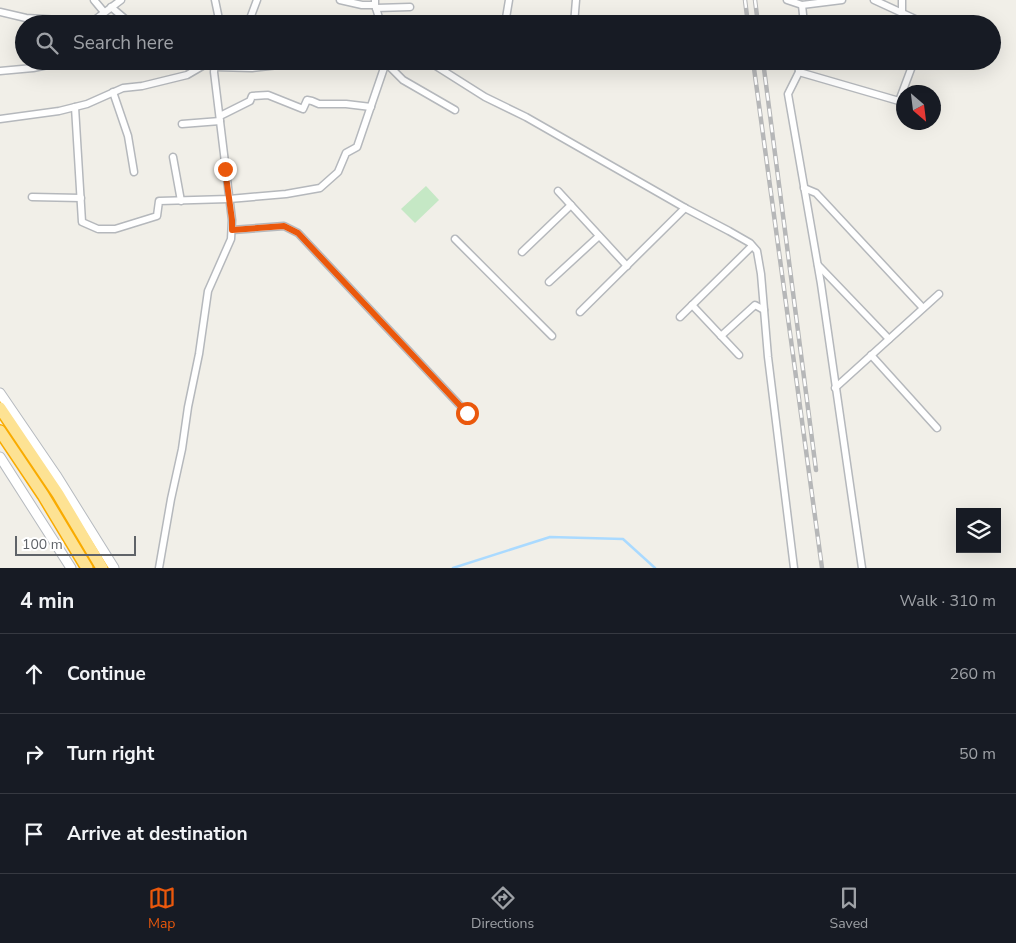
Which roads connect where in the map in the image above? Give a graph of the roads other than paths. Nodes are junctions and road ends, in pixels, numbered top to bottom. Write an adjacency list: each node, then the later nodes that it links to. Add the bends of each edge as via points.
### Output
1 (94, 0): 18 (street)
2 (121, 0): 14 (street)
3 (215, 0): 22 (street)
4 (257, 0): 23 (street)
5 (340, 0): 12 (street)
6 (509, 0): 24 (street)
7 (576, 0): 25 (street)
8 (787, 0): 13 (street)
9 (842, 0): 13 (street)
10 (874, 0): 16 (street)
11 (902, 0): 16 (street)
12 (375, 4): 15 (street)
13 (802, 5): 26 (street)
14 (112, 7): 18 (street); 21 (street)
15 (410, 7)
16 (902, 11): 27 (street)
17 (0, 12): 19 (street)
18 (104, 12): 20 (street)
19 (15, 15)
20 (101, 15)
21 (121, 15)
22 (218, 15)
23 (251, 15)
24 (506, 15)
25 (575, 15)
26 (803, 15)
27 (909, 15)
28 (15, 70): 35 (street)
29 (198, 70): 37 (street)
30 (214, 70): 41 (street)
31 (383, 70): 39 (street)
32 (395, 70): 40 (street, via 403,80)
33 (443, 70): 53 (street)
34 (909, 70): 36 (street, via 899,101)
35 (0, 71)
36 (799, 72): 46 (street, via 788,94)
37 (113, 92): 38 (street); 45 (street, via 128,136)
38 (75, 107): 42 (street); 49 (street)
39 (371, 107): 41 (street, via 318,104 307,100 303,109 268,96 252,96 250,101); 50 (street, via 357,147 346,153 338,172 320,188)
40 (455, 110)
41 (220, 118): 43 (street); 50 (street)
42 (0, 119)
43 (182, 124)
44 (173, 156): 51 (street)
45 (134, 172)
46 (804, 188): 59 (street); 64 (street, via 816,193)
47 (558, 190): 52 (street)
48 (32, 197): 49 (street)
49 (81, 198): 51 (street, via 82,222 98,229 115,229 157,216 159,201)
50 (229, 199): 51 (street); 54 (street)
51 (181, 201)
52 (571, 205): 55 (street); 58 (street)
53 (685, 208): 57 (street); 60 (street)
54 (232, 230): 76 (street, via 284,226 298,233); 84 (street, via 208,292)
55 (599, 236): 60 (street); 61 (street)
56 (455, 239): 68 (street)
57 (752, 246): 63 (street); 65 (street, via 757,251)
58 (522, 252)
59 (817, 264): 70 (street); 73 (street)
60 (626, 266): 66 (street)
61 (550, 282)
62 (939, 294): 64 (street)
63 (692, 305): 67 (street); 69 (street)
64 (923, 308): 70 (street)
65 (764, 310): 69 (street, via 756,305); 85 (street)
66 (580, 312)
67 (680, 317)
68 (552, 336)
69 (721, 336): 71 (street)
70 (890, 339): 72 (street)
71 (739, 355)
72 (871, 356): 73 (street); 77 (street)
73 (835, 388): 86 (street)
74 (0, 393): 83 (street)
75 (0, 408): 82 (highway, via 58,494)
76 (467, 413)
77 (937, 428)
78 (0, 430): 81 (highway)
79 (1, 459): 80 (street)
80 (71, 568)
81 (87, 568)
82 (102, 568)
83 (114, 568)
84 (159, 568)
85 (794, 568)
86 (862, 568)

